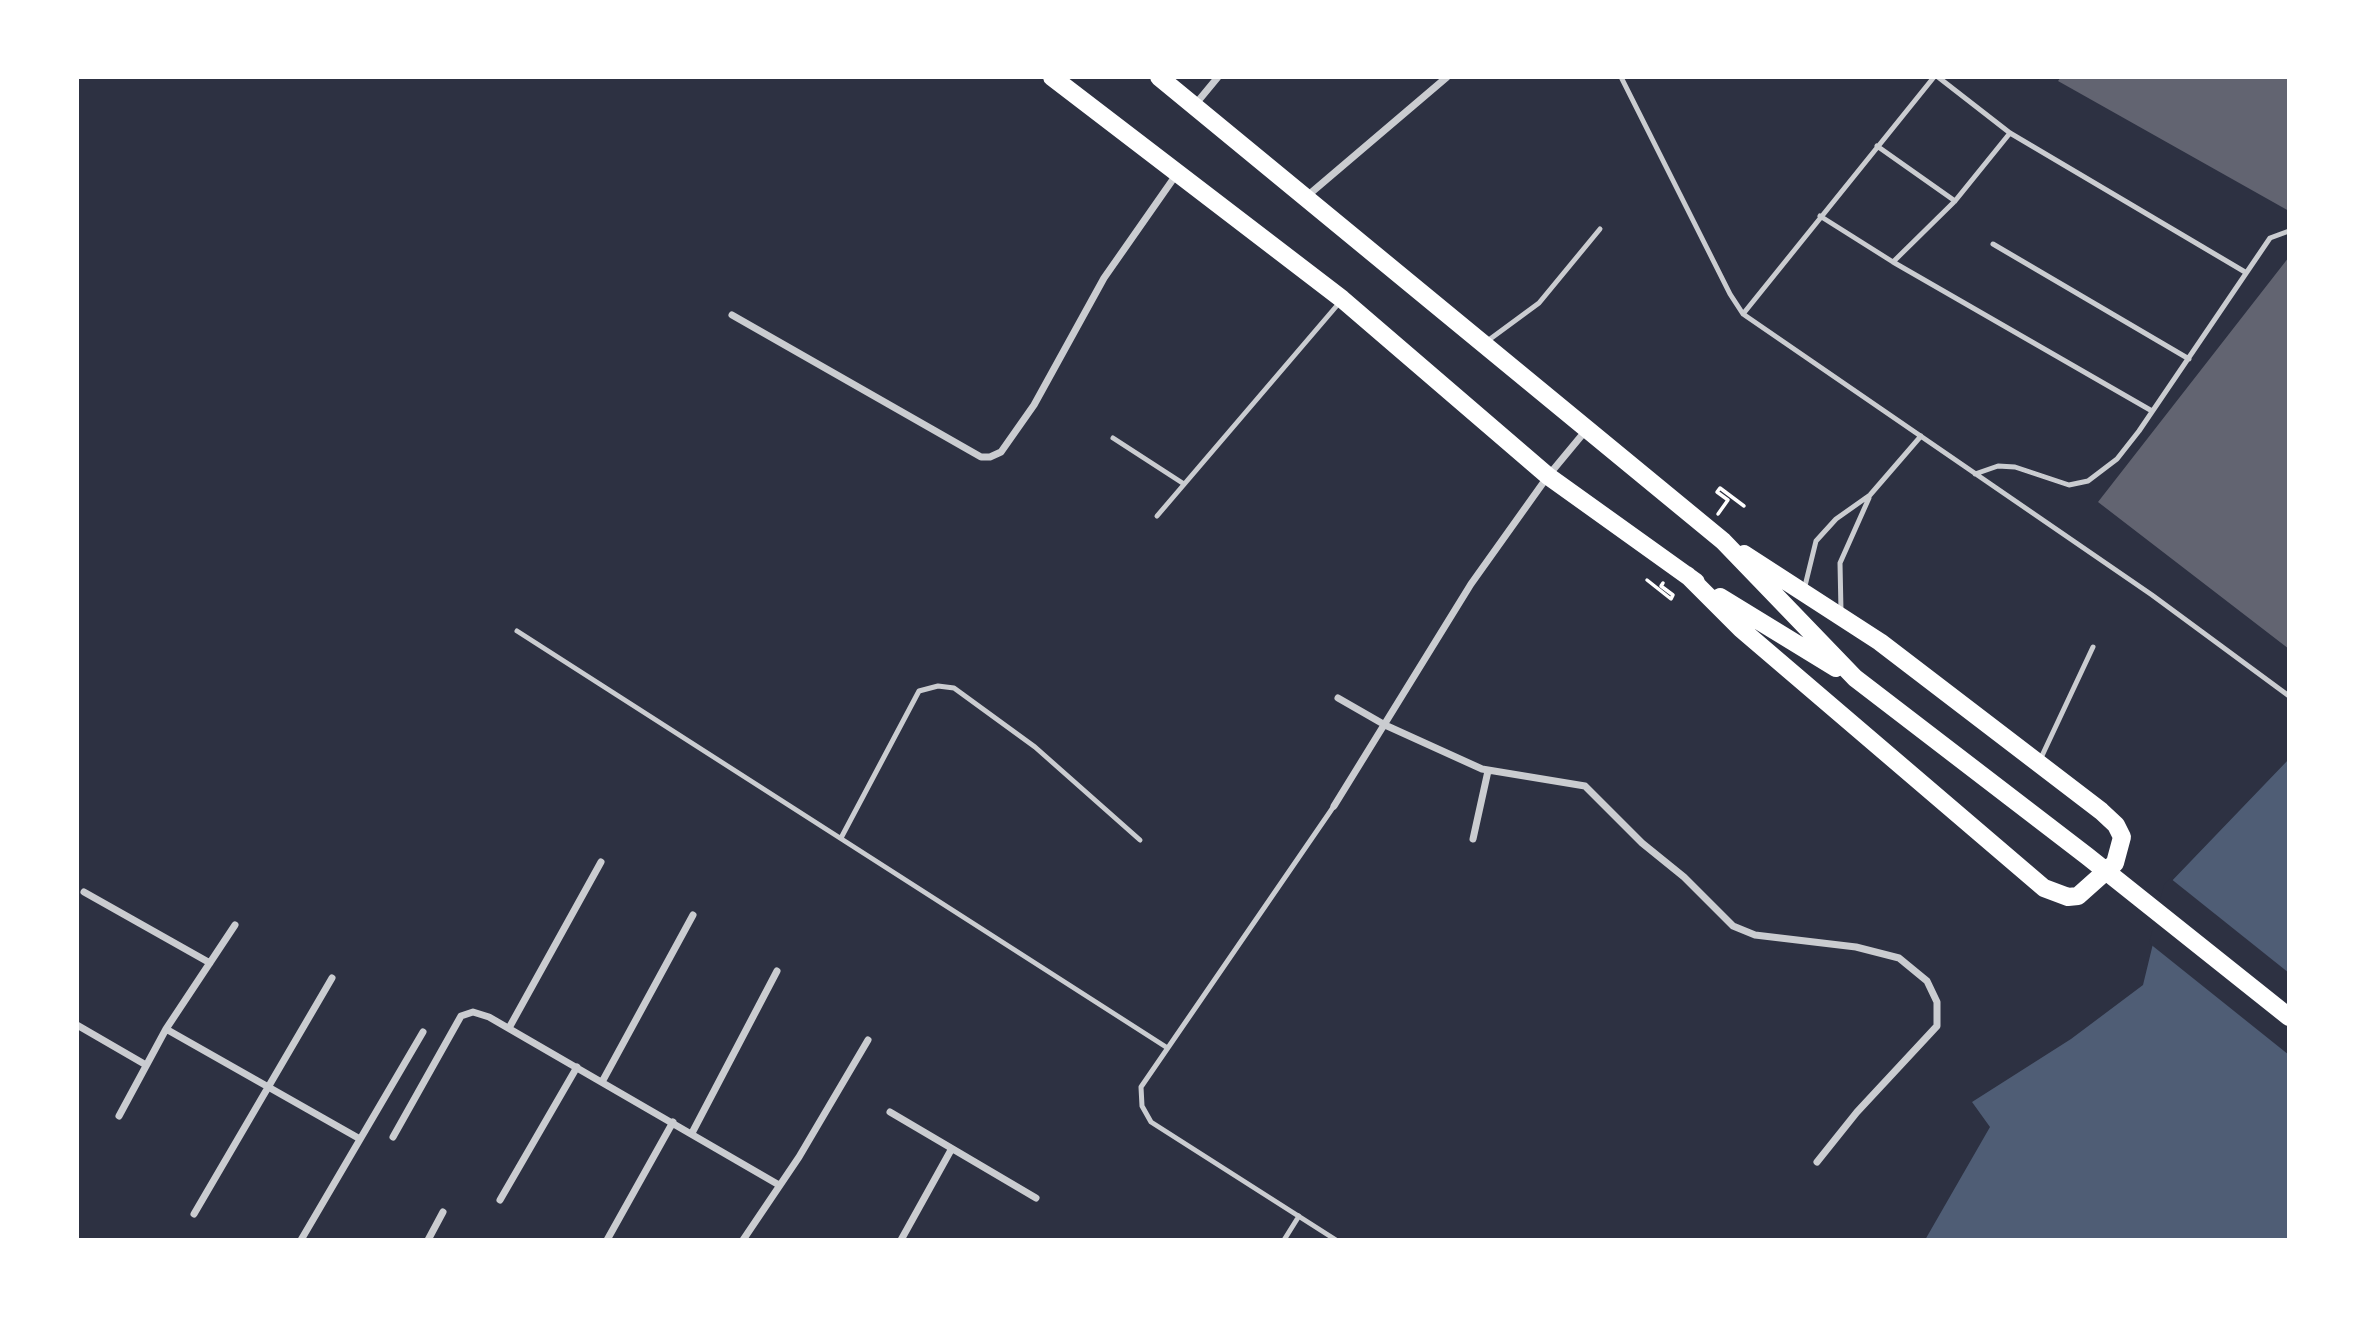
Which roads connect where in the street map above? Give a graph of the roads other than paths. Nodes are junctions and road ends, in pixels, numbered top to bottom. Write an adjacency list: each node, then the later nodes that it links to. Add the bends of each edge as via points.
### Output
1 (1052, 77): 10 (main road)
2 (1159, 77): 7 (main road)
3 (1218, 77): 7 (street)
4 (1447, 77): 11 (street)
5 (1620, 77): 20 (lane)
6 (1936, 77): 8 (lane); 9 (lane)
7 (1194, 106): 11 (main road)
8 (2010, 133): 12 (lane); 18 (lane)
9 (1877, 146): 12 (lane); 13 (lane)
10 (1177, 175): 19 (main road); 21 (street, via 1104,278 1034,405 1001,452 990,457 981,457)
11 (1306, 197): 22 (main road)
12 (1955, 201): 17 (lane)
13 (1820, 216): 17 (lane); 20 (lane)
14 (1600, 229): 22 (lane, via 1539,303)
15 (2289, 231): 18 (lane, via 2270,238)
16 (1993, 244): 23 (lane)
17 (1893, 262): 24 (lane)
18 (2245, 272): 23 (lane)
19 (1342, 299): 29 (main road); 30 (lane)
20 (1743, 314): 26 (lane)
21 (732, 315)
22 (1486, 343): 25 (main road)
23 (2189, 359): 24 (lane)
24 (2152, 411): 28 (lane, via 2117,458 2088,481 2068,485 2015,467 1998,466)
25 (1589, 428): 29 (street); 33 (main road)
26 (1921, 436): 28 (lane); 31 (lane)
27 (1113, 438): 30 (lane)
28 (1975, 474): 40 (lane)
29 (1548, 476): 34 (main road); 42 (street, via 1471,584)
30 (1184, 485): 32 (lane)
31 (1870, 495): 35 (lane, via 1836,519 1816,541); 36 (lane, via 1840,563)
32 (1157, 516)
33 (1723, 541): 35 (main road); 39 (main road)
34 (1687, 575): 39 (main road, via 1783,638); 43 (main road, via 1741,629 2006,859 2044,888 2078,896 2115,863 2122,837 2101,811)
35 (1803, 591): 36 (main road)
36 (1841, 617): 43 (main road)
37 (517, 631): 46 (lane)
38 (2093, 647): 43 (lane)
39 (1855, 678): 56 (main road)
40 (2289, 696)
41 (1338, 698): 42 (street)
42 (1385, 725): 44 (street); 45 (street)
43 (2038, 762)
44 (1488, 771): 47 (street); 74 (street, via 1586,786 1733,926 1755,935 1856,947 1899,958 1927,981 1937,1002 1937,1026)
45 (1334, 806): 62 (lane)
46 (841, 838): 48 (lane, via 919,691 938,686 954,688 1035,747); 62 (lane)
47 (1473, 839)
48 (1140, 840)
49 (601, 862): 58 (street)
50 (84, 892): 53 (street)
51 (693, 915): 65 (street)
52 (235, 925): 53 (street)
53 (209, 963): 59 (street)
54 (777, 971): 70 (street)
55 (332, 978): 66 (street)
56 (2289, 1017)
57 (77, 1025): 63 (street)
58 (509, 1028): 64 (street); 71 (street, via 473,1012 461,1016)
59 (166, 1029): 63 (street); 66 (street)
60 (423, 1032): 72 (street)
61 (868, 1040): 75 (street)
62 (1166, 1046): 80 (lane, via 1141,1087 1142,1106 1151,1122)
63 (146, 1065): 68 (street)
64 (577, 1067): 65 (street); 77 (street)
65 (602, 1082): 69 (street)
66 (268, 1087): 72 (street); 79 (street)
67 (890, 1112): 73 (street)
68 (119, 1116)
69 (673, 1122): 70 (street); 83 (street)
70 (692, 1133): 75 (street)
71 (393, 1137)
72 (360, 1139): 81 (street)
73 (951, 1150): 76 (street); 85 (street)
74 (1817, 1162)
75 (779, 1185): 84 (street)
76 (1036, 1198)
77 (500, 1200)
78 (443, 1212): 82 (street)
79 (194, 1214)
80 (1299, 1216): 86 (lane); 87 (lane)
81 (301, 1240)
82 (428, 1240)
83 (607, 1240)
84 (743, 1240)
85 (901, 1240)
86 (1284, 1240)
87 (1336, 1240)

